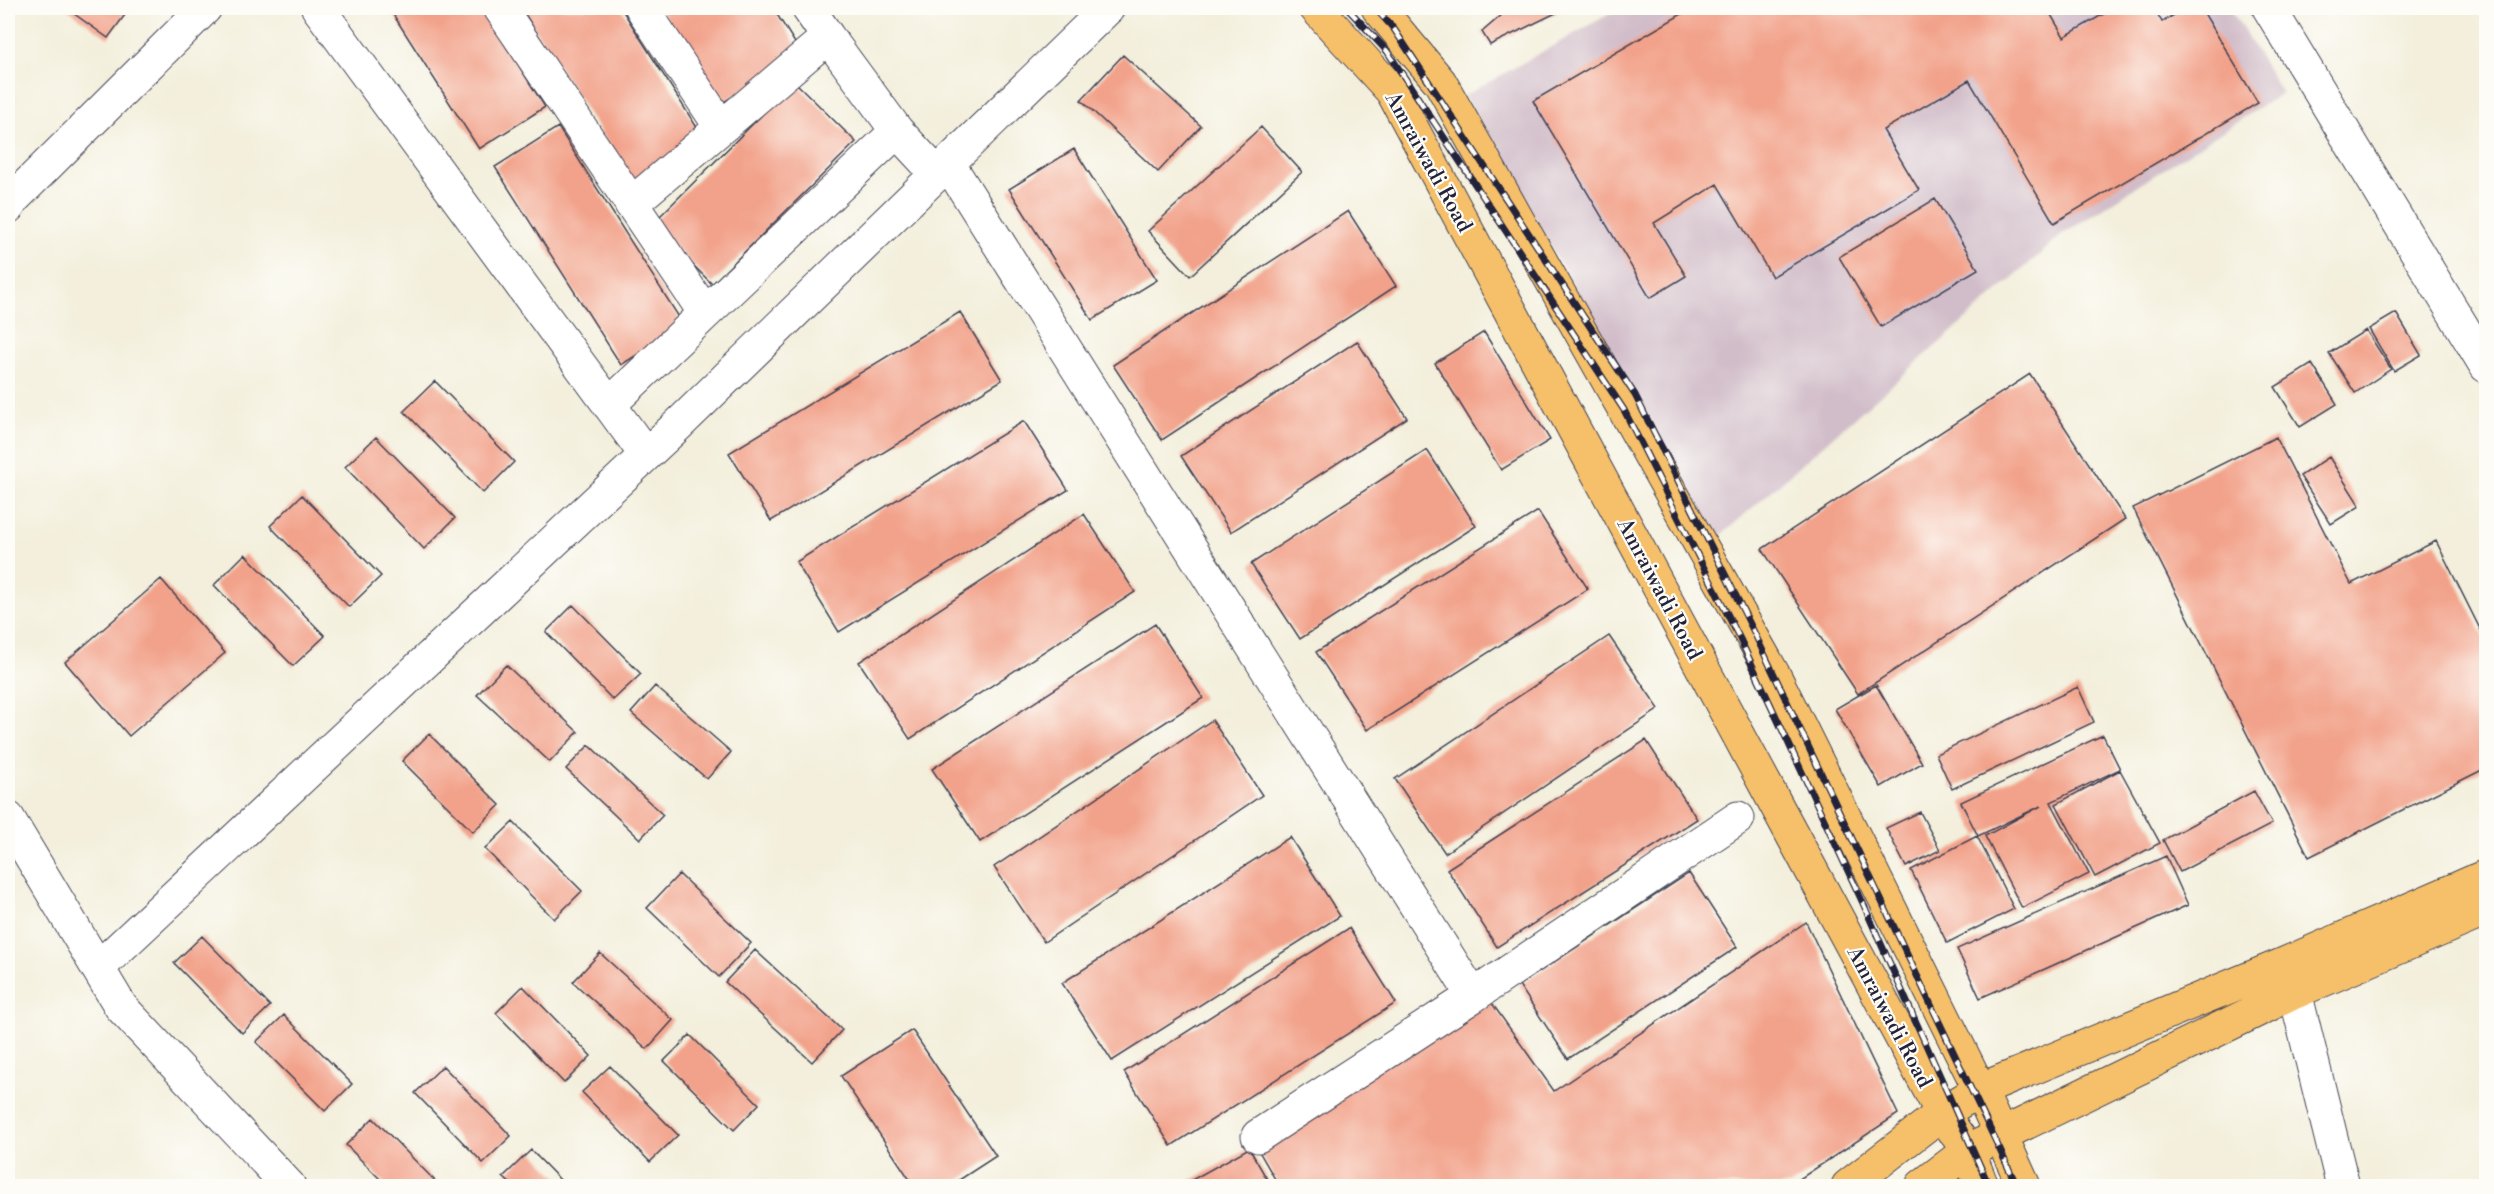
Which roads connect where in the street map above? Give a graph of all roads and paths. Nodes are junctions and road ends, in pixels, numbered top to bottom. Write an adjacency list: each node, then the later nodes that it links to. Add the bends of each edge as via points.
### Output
1 (205, 8): 15 (street)
2 (318, 8): 18 (street)
3 (500, 8): 14 (street)
4 (642, 8): 11 (street)
5 (808, 8): 10 (street)
6 (1108, 8): 13 (street)
7 (1316, 8): 28 (main road, Amraiwadi Road, via 1392,91)
8 (1378, 8): 27 (main road, via 1440,82 1770,669)
9 (2269, 8): 17 (street)
10 (828, 37): 11 (street); 12 (street)
11 (721, 127): 14 (street)
12 (897, 131): 13 (street); 16 (street)
13 (942, 169): 19 (street); 26 (street)
14 (632, 204): 16 (street)
15 (8, 207)
16 (705, 313): 18 (street)
17 (2487, 366)
18 (609, 405): 19 (street)
19 (646, 455): 24 (street)
20 (8, 818): 24 (street)
21 (1738, 818): 26 (street)
22 (2487, 876): 27 (main road)
23 (2487, 910): 25 (main road)
24 (98, 968): 32 (street, via 121,1007)
25 (2295, 992): 30 (main road); 37 (street)
26 (1473, 996): 29 (street)
27 (1980, 1090): 28 (main road); 30 (main road)
28 (1942, 1113): 31 (main road, Amraiwadi Road); 33 (main road)
29 (1258, 1136)
30 (2000, 1136): 31 (main road); 36 (main road)
31 (1968, 1151): 34 (main road); 35 (main road, Amraiwadi Road)
32 (289, 1186)
33 (1848, 1186)
34 (1922, 1186)
35 (1982, 1186)
36 (2024, 1186)
37 (2343, 1186)

